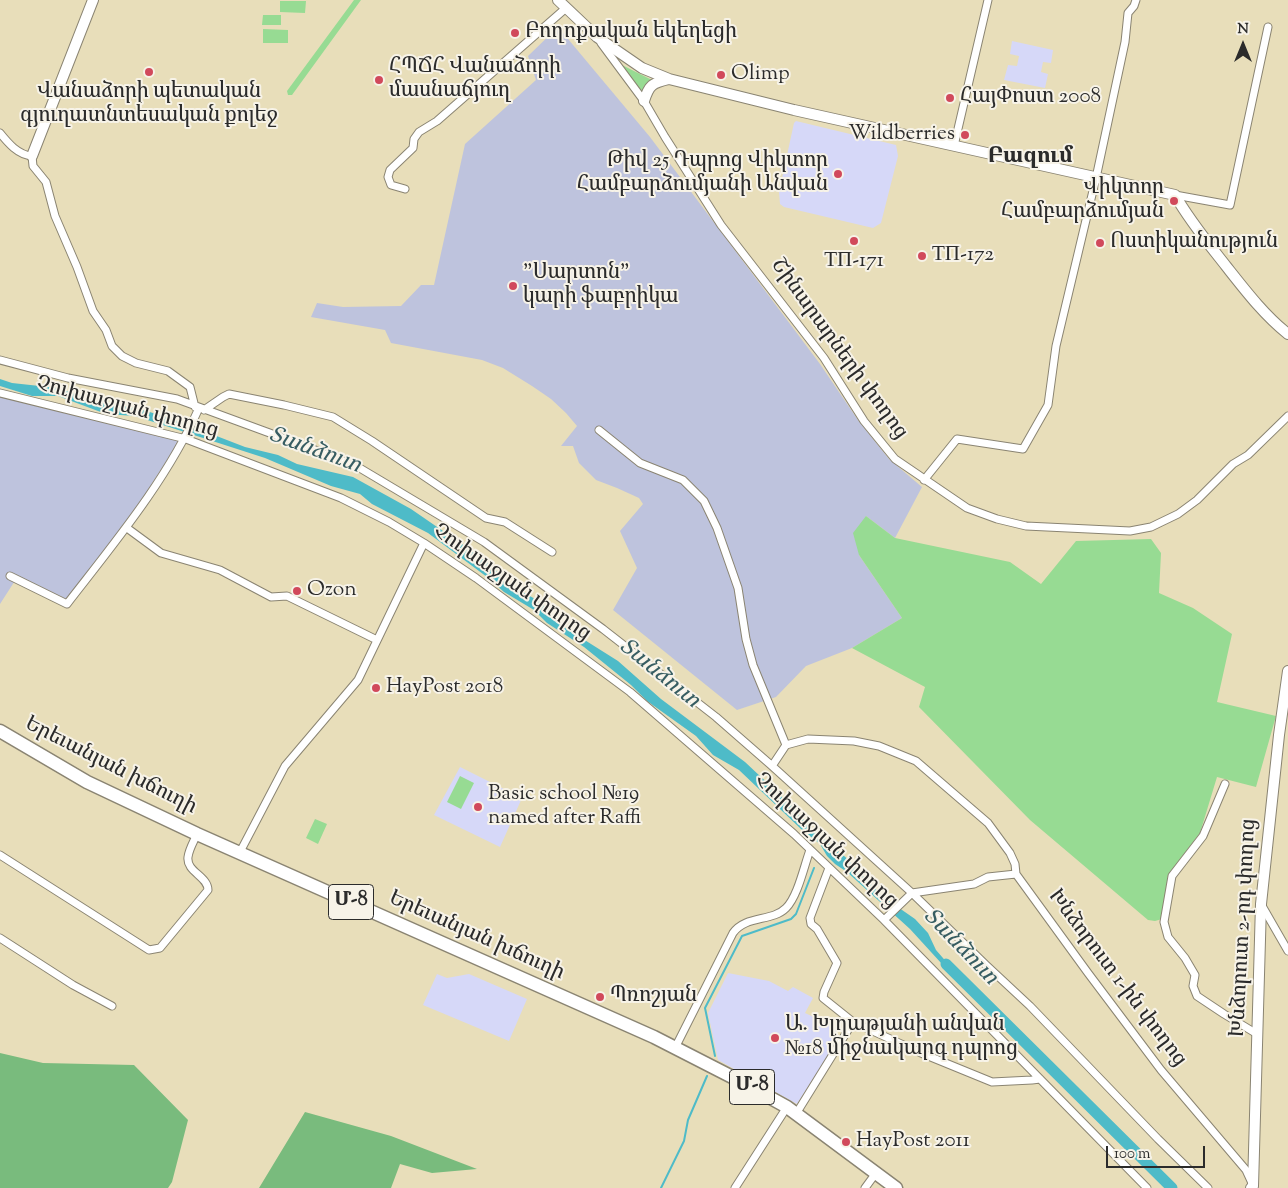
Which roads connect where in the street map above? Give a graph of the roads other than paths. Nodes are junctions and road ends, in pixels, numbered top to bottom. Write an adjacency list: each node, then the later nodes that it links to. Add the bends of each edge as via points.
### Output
1 (93, 0): 12 (street)
2 (558, 0): 5 (street)
3 (988, 0): 11 (street)
4 (1136, 0): 13 (street, via 1128,14)
5 (566, 8): 7 (street); 14 (street, via 437,122 419,132 413,148 390,170 388,177 390,185)
6 (1268, 27): 15 (street, via 1230,205)
7 (597, 37): 8 (street, via 642,68); 9 (street, Շինարարների փողոց)
8 (669, 79): 9 (street, via 651,85); 11 (street)
9 (644, 102): 23 (street, Շինարարների փողոց, via 721,225 824,358 864,421 895,459)
10 (0, 133): 12 (street, via 15,149 25,156)
11 (954, 146): 13 (street)
12 (32, 156): 19 (street, via 33,166 46,182 54,216 93,311 112,346 136,363 168,371 190,387)
13 (1096, 178): 15 (street); 23 (street, via 1056,346 1048,405 1024,448 957,439)
14 (404, 189)
15 (1175, 195): 16 (street, via 1192,223 1261,310)
16 (1288, 334)
17 (0, 360): 19 (street, via 68,378 177,399)
18 (0, 393): 22 (street, Չուխաջյան փողոց)
19 (200, 408): 22 (street); 26 (street, via 229,394 333,417 486,518 505,522); 33 (street, via 358,466 484,542 603,629 716,717)
20 (1288, 416): 23 (street, Շինարարների փողոց, via 1248,455 1233,464 1178,514 1151,527 1130,531 1026,526 967,508)
21 (599, 430): 32 (street, via 640,463 683,480 704,501 738,588 753,665)
22 (186, 437): 24 (street); 25 (street, Չուխաջյան փողոց, via 342,498)
23 (924, 480)
24 (127, 528): 27 (street, via 67,604); 28 (street, via 161,553 220,570 271,597 286,596)
25 (424, 543): 28 (street); 36 (street, Չուխաջյան փողոց, via 516,606 630,692)
26 (552, 552)
27 (10, 576)
28 (378, 640): 37 (street, via 358,680 285,766)
29 (1288, 671): 30 (street, Խնձորուտ 2-րդ փողոց)
30 (1286, 694): 42 (street, Խնձորուտ 2-րդ փողոց)
31 (0, 732): 35 (highway, Երեւանյան խճուղի / Մ-8, via 87,782)
32 (786, 745): 33 (street); 40 (street, Խնձորուտ 1-ին փողոց, via 808,739 854,741 879,746 916,761 988,823 1010,853)
33 (772, 766): 41 (street)
34 (1224, 784): 48 (street, via 1202,836 1172,876 1164,922 1168,937 1194,975 1197,996)
35 (197, 834): 37 (highway, Երեւանյան խճուղի / Մ-8); 38 (street, via 188,862 194,873 206,882 208,890 160,948 149,950)
36 (810, 850): 39 (street, Չուխաջյան փողոց); 49 (street, via 792,899 785,909 741,925 733,933)
37 (240, 852): 49 (highway, Երեւանյան խճուղի / Մ-8)
38 (0, 855)
39 (830, 868): 43 (street, Չուխաջյան փողոց); 47 (street, via 810,918 837,963 823,998)
40 (1016, 874): 41 (street, via 988,877 974,884); 53 (street, Խնձորուտ 1-ին փողոց, via 1161,1070 1246,1170)
41 (912, 892): 43 (street); 58 (street, via 1030,1006)
42 (1261, 904): 45 (street); 48 (street, Խնձորուտ 2-րդ փողոց)
43 (886, 918): 50 (street, Չուխաջյան փողոց)
44 (0, 938): 46 (street)
45 (1288, 951)
46 (112, 1006)
47 (852, 1022): 50 (street, via 992,1082); 51 (street)
48 (1257, 1034): 53 (street, Խնձորուտ 2-րդ փողոց)
49 (675, 1048): 51 (highway, Երեւանյան խճուղի / Մ-8)
50 (1040, 1079): 57 (street, Չուխաջյան փողոց)
51 (791, 1111): 52 (highway, Երեւանյան խճուղի / Մ-8); 54 (street)
52 (876, 1172): 55 (street); 56 (highway, Երեւանյան խճուղի / Մ-8)
53 (1253, 1187)
54 (735, 1188)
55 (866, 1188)
56 (896, 1188)
57 (1147, 1188)
58 (1208, 1188)

